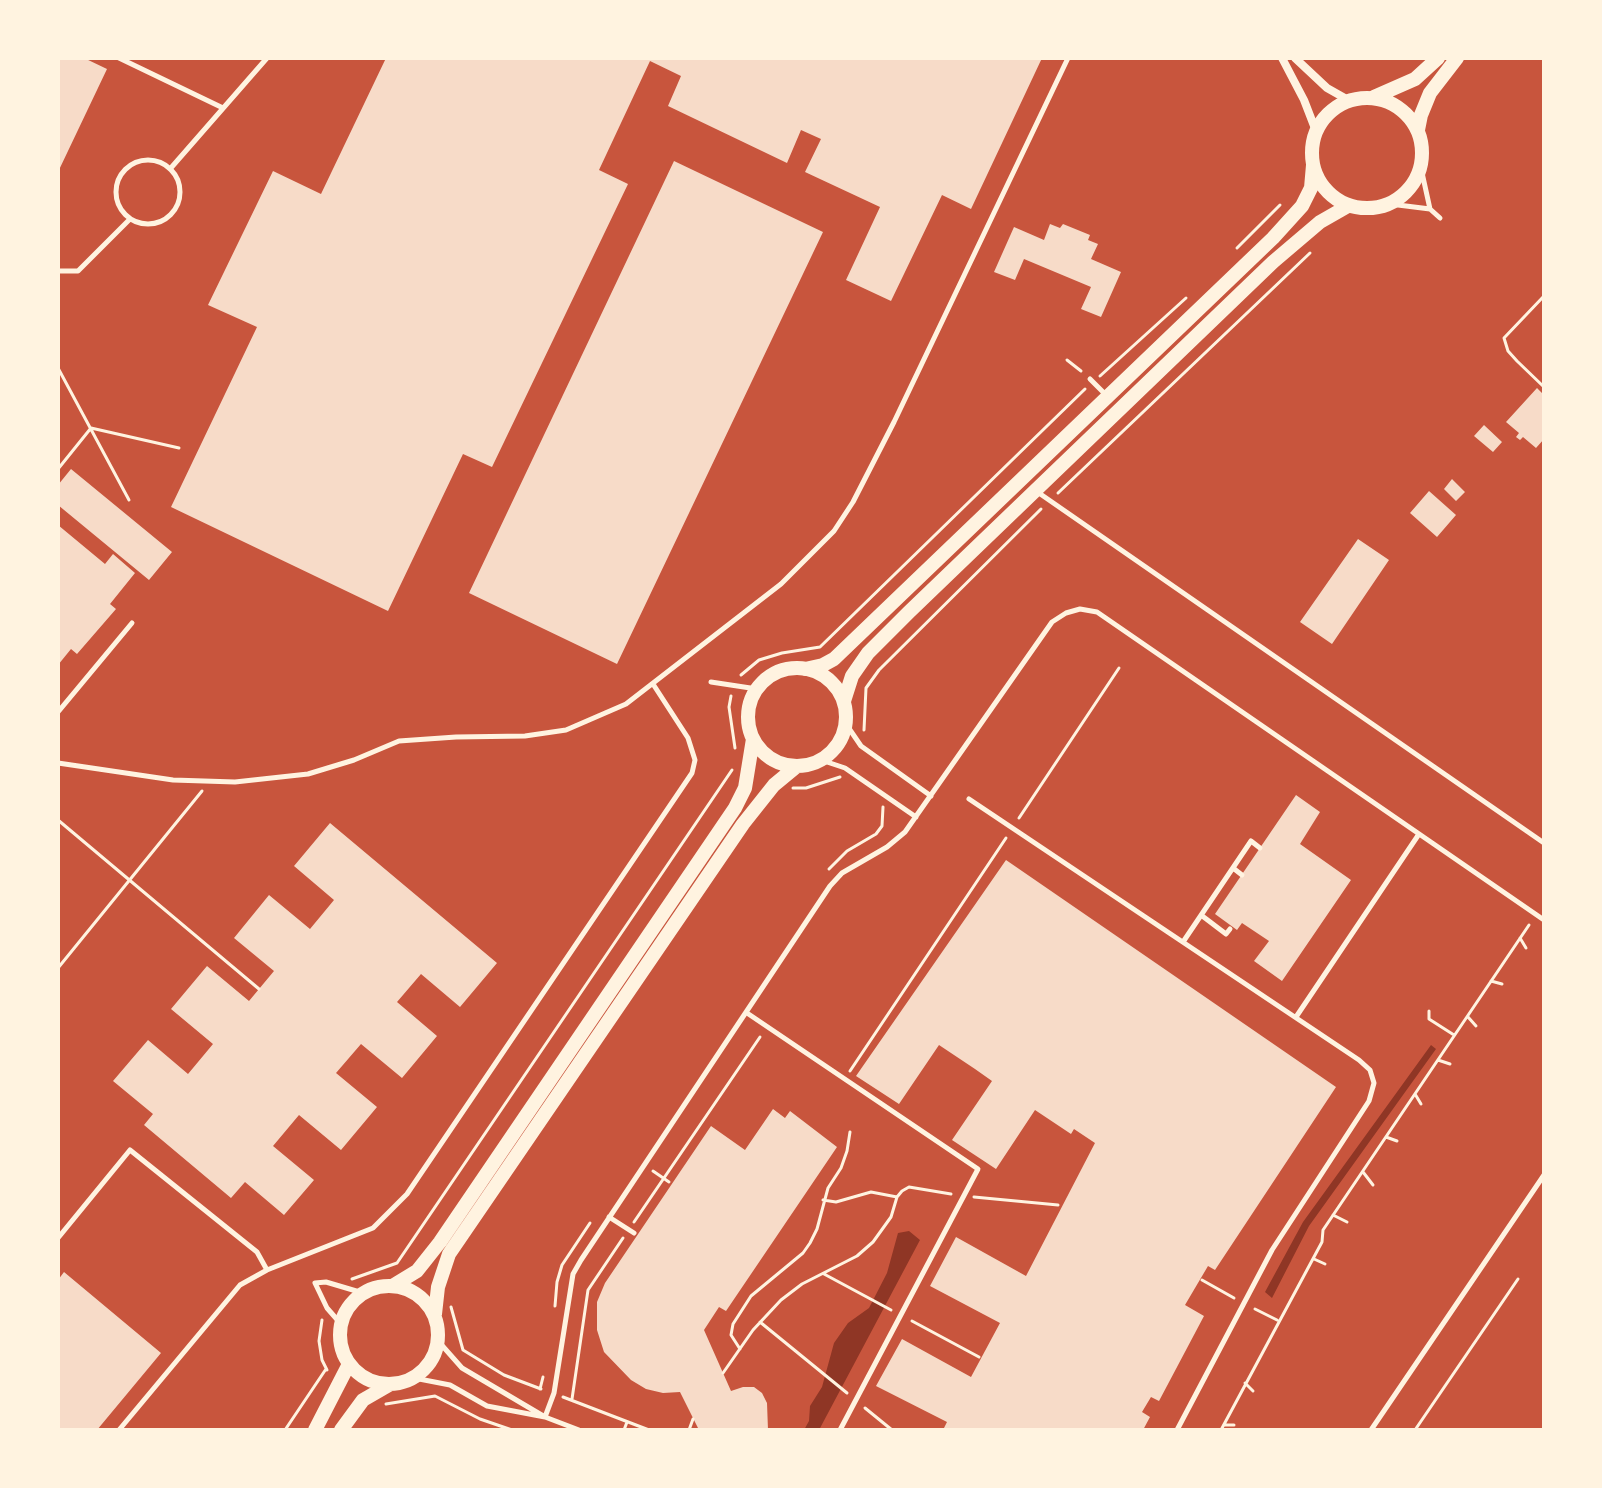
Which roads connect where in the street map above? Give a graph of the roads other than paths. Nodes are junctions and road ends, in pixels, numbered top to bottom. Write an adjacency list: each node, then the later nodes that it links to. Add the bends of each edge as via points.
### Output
1 (119, 58): 10 (lane)
2 (267, 58): 10 (lane)
3 (1282, 58): 12 (street)
4 (1295, 58): 9 (street)
5 (1438, 58): 8 (main road, via 1415,79)
6 (1457, 58): 11 (main road, via 1430,93)
7 (1068, 60): 28 (lane, via 894,422 834,531 781,584)
8 (1371, 98): 9 (main road); 11 (main road, via 1399,108)
9 (1350, 101): 12 (main road, via 1336,108)
10 (223, 108): 15 (lane)
11 (1418, 130): 14 (main road)
12 (1316, 131): 13 (main road)
13 (1313, 165): 17 (main road, via 1325,190); 23 (main road, via 1311,188 1294,217)
14 (1421, 168): 16 (main road, via 1410,189); 18 (lane)
15 (170, 169): 20 (lane, via 179,189 175,210 149,224); 20 (lane, via 139,162 122,174 116,193)
16 (1390, 204): 17 (main road); 18 (lane)
17 (1348, 206): 24 (main road, via 1273,262)
18 (1430, 209): 19 (lane)
19 (1440, 218)
20 (130, 219): 21 (lane, via 78,271)
21 (58, 271)
22 (1092, 380): 23 (lane)
23 (1108, 397): 26 (main road, via 834,659)
24 (1035, 490): 30 (main road, via 868,653 852,676); 41 (lane)
25 (132, 623): 31 (lane)
26 (805, 669): 29 (main road, via 778,672); 30 (main road, via 829,679)
27 (711, 682): 29 (lane)
28 (653, 684): 35 (lane, via 626,704 566,730 399,741 308,774 235,782 173,780); 55 (lane, via 688,738 695,760 692,773 407,1194 373,1228)
29 (757, 689): 33 (main road, via 748,715)
30 (844, 701): 32 (main road)
31 (58, 712)
32 (846, 724): 34 (main road, via 833,751); 37 (lane, via 863,748)
33 (753, 739): 36 (main road, via 771,759); 56 (main road, via 745,788 735,808 440,1242 417,1271)
34 (821, 760): 36 (main road); 39 (lane, via 848,769)
35 (58, 763)
36 (797, 766): 58 (main road, via 743,824 449,1254)
37 (931, 796): 39 (lane); 40 (lane, via 1052,622 1080,609 1097,612)
38 (969, 799): 48 (lane)
39 (916, 817): 49 (lane, via 887,847 856,863 830,886)
40 (1419, 834): 46 (lane); 50 (lane)
41 (1544, 843)
42 (1260, 848): 43 (lane, via 1251,841)
43 (1233, 868): 44 (lane); 45 (lane)
44 (1242, 875)
45 (1201, 915): 47 (lane, via 1226,934); 48 (lane)
46 (1544, 920)
47 (1230, 929)
48 (1183, 942): 50 (lane)
49 (747, 1013): 52 (lane); 69 (lane, via 978,1169)
50 (1296, 1017): 70 (lane, via 1370,1070 1374,1083 1369,1101 1272,1250)
51 (1544, 1175): 71 (lane)
52 (609, 1217): 53 (lane); 64 (lane, via 573,1274 554,1393)
53 (631, 1232)
54 (58, 1238): 55 (lane, via 130,1150 257,1252)
55 (267, 1270): 65 (lane, via 240,1285)
56 (394, 1285): 57 (main road); 58 (main road, via 411,1290)
57 (363, 1293): 59 (main road); 59 (lane, via 315,1283)
58 (435, 1314): 60 (main road)
59 (341, 1324): 61 (main road)
60 (439, 1342): 62 (main road, via 426,1368); 64 (lane, via 462,1368)
61 (349, 1364): 63 (main road, via 360,1375); 66 (main road)
62 (414, 1378): 63 (main road); 64 (lane, via 450,1385 487,1406)
63 (389, 1385): 67 (main road, via 363,1400)
64 (545, 1417): 68 (lane)
65 (119, 1430)
66 (315, 1430)
67 (341, 1430)
68 (579, 1430)
69 (840, 1430)
70 (1177, 1430)
71 (1371, 1430)

